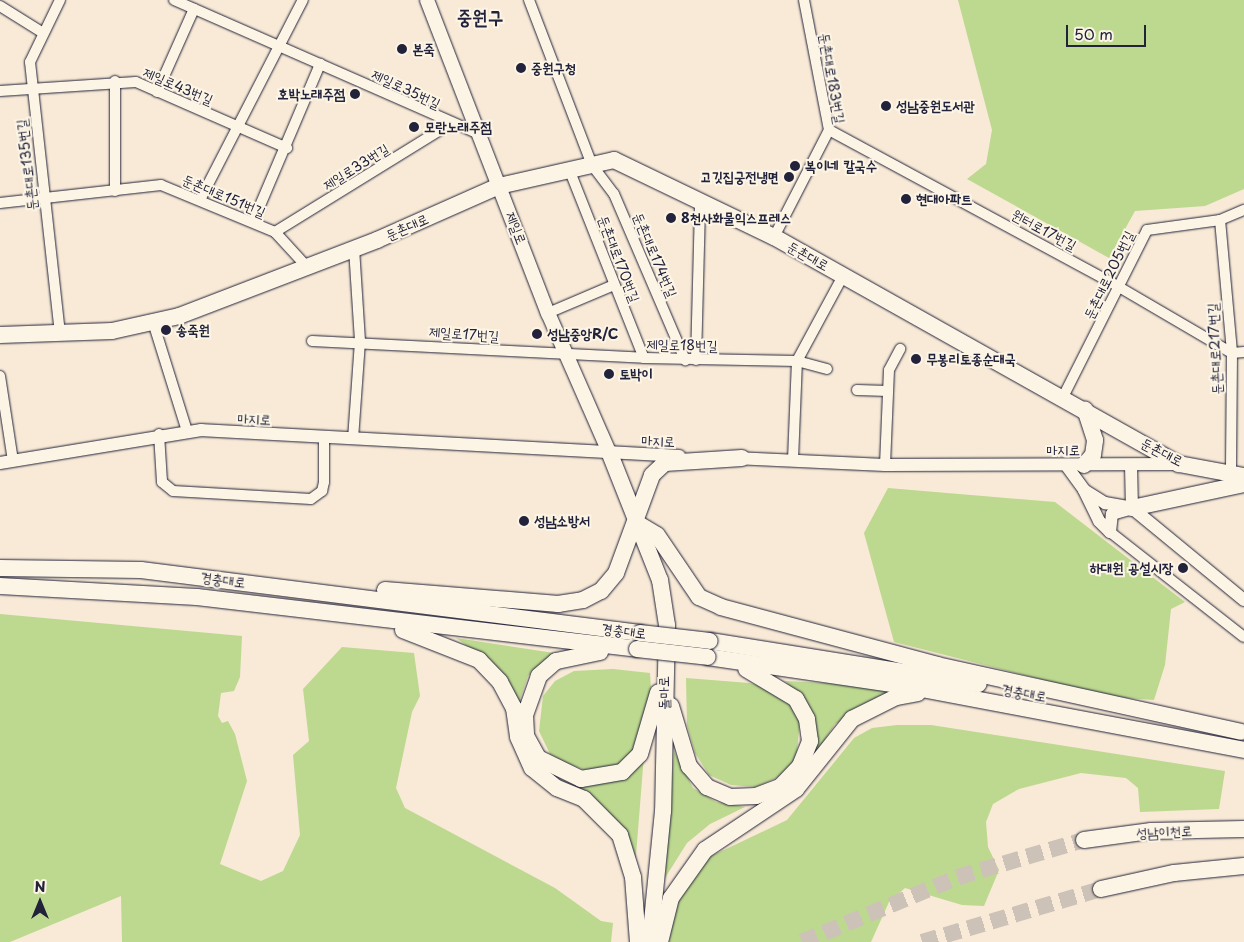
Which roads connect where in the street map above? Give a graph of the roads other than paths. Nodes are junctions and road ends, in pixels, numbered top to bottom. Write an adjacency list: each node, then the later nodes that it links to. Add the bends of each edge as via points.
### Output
1 (60, 0): 9 (street, 둔촌대로135번길)
2 (174, 0): 8 (street, 제일로35번길)
3 (303, 0): 10 (street)
4 (427, 0): 19 (main road, 제일로)
5 (529, 0): 21 (street, 둔촌대로174번길)
6 (804, 0): 18 (street, 둔촌대로183번길)
7 (0, 6): 9 (street)
8 (194, 9): 10 (street, 제일로35번길); 15 (street)
9 (43, 33): 13 (street, 둔촌대로135번길, via 30,62)
10 (278, 46): 11 (street, 제일로35번길); 17 (street)
11 (320, 64): 16 (street, 제일로35번길); 20 (street)
12 (115, 81): 13 (street, 제일로43번길); 15 (street, 제일로43번길, via 136,82); 24 (street)
13 (31, 87): 14 (street, 제일로43번길); 25 (street, 둔촌대로135번길)
14 (0, 91)
15 (158, 92): 17 (street, 제일로43번길)
16 (450, 124): 19 (street, 제일로35번길); 32 (street, 제일로33번길)
17 (236, 126): 20 (street, 제일로43번길); 26 (street)
18 (829, 130): 33 (street, 둔촌대로183번길); 38 (street, 원터로17번길)
19 (482, 135): 23 (main road, 제일로)
20 (287, 148): 31 (street)
21 (592, 165): 22 (main road, 둔촌대로); 27 (main road, 둔촌대로, via 614,160); 50 (street, 둔촌대로174번길, via 614,194)
22 (569, 169): 23 (main road, 둔촌대로); 37 (street, 둔촌대로170번길)
23 (500, 186): 34 (main road, 둔촌대로); 39 (main road, 제일로)
24 (115, 191): 25 (street, 둔촌대로151번길); 26 (street, 둔촌대로151번길, via 161,185)
25 (45, 198): 28 (street, 둔촌대로151번길); 41 (street, 둔촌대로135번길)
26 (200, 200): 31 (street, 둔촌대로151번길)
27 (700, 202): 33 (main road, 둔촌대로); 51 (street)
28 (0, 203)
29 (1244, 210): 30 (street)
30 (1220, 220): 38 (street, 둔촌대로205번길, via 1147,230); 47 (street, 둔촌대로217번길)
31 (253, 222): 32 (street, 둔촌대로151번길)
32 (275, 232): 35 (street, 둔촌대로151번길)
33 (774, 238): 36 (main road, 둔촌대로)
34 (354, 248): 35 (main road, 둔촌대로); 43 (street)
35 (308, 268): 40 (main road, 둔촌대로, via 179,316)
36 (843, 276): 52 (street); 57 (main road, 둔촌대로)
37 (614, 285): 39 (street); 49 (street, 둔촌대로170번길)
38 (1119, 287): 47 (street, 원터로17번길); 57 (street, 둔촌대로205번길)
39 (548, 312): 48 (main road, 제일로)
40 (153, 322): 41 (main road, 둔촌대로, via 112,331); 59 (street)
41 (60, 333): 42 (main road, 둔촌대로)
42 (0, 335)
43 (360, 340): 44 (street, 제일로17번길); 48 (street, 제일로17번길); 62 (street)
44 (312, 341)
45 (900, 349): 56 (street, via 889,370)
46 (1244, 352): 47 (street)
47 (1232, 354): 72 (street, 둔촌대로217번길)
48 (566, 355): 49 (street, 제일로18번길); 63 (main road, 제일로)
49 (644, 358): 50 (street, 제일로18번길)
50 (685, 360): 51 (street, 제일로18번길)
51 (696, 360): 52 (street, 제일로18번길)
52 (797, 361): 53 (street, 제일로18번길); 65 (street)
53 (827, 369)
54 (0, 376): 66 (street)
55 (856, 390): 56 (street)
56 (888, 391): 68 (street)
57 (1063, 397): 58 (main road, 둔촌대로)
58 (1085, 410): 67 (main road, 둔촌대로); 70 (main road, via 1095,440 1093,454)
59 (186, 431): 60 (street, 마지로); 61 (street, 마지로)
60 (159, 434): 61 (street, via 162,482 173,491 311,499 316,498 324,482); 66 (street, 마지로)
61 (324, 437): 62 (street, 마지로)
62 (353, 439): 63 (street, 마지로)
63 (610, 454): 64 (street, 마지로); 75 (main road, 돌마로)
64 (742, 458): 65 (street, 마지로); 75 (main road, via 665,463 652,475)
65 (793, 460): 68 (street, 마지로)
66 (6, 462)
67 (1179, 464): 71 (street, 마지로); 72 (main road, 둔촌대로)
68 (885, 465): 69 (street, 마지로)
69 (1066, 465): 70 (street, 마지로); 73 (street)
70 (1084, 465): 71 (street, 마지로)
71 (1131, 465): 74 (street)
72 (1240, 479): 74 (main road)
73 (1084, 490): 74 (street, via 1105,503); 76 (street, via 1099,521)
74 (1132, 508): 76 (street, via 1112,514); 80 (street)
75 (637, 523): 79 (main road, via 616,573 601,590 583,600 558,604 391,590); 85 (main road, 돌마로, via 660,580 667,625); 87 (main road, via 658,535 699,597 721,607 937,665)
76 (1110, 532): 82 (street)
77 (0, 568): 79 (main road, 경충대로, via 142,570)
78 (0, 586): 81 (main road, 경충대로, via 197,597)
79 (343, 594): 83 (main road, 경충대로)
80 (1244, 600)
81 (370, 619): 83 (main road, 경충대로); 93 (main road, via 452,646 479,660 500,682 514,708 518,737 532,768 557,788 590,804 620,835 633,877)
82 (1244, 637)
83 (638, 641): 84 (main road, 경충대로, bridge); 85 (main road, via 556,661 538,676 525,715 526,736 538,758 581,779 622,772 640,754)
84 (709, 649): 85 (main road, via 757,672 796,699 807,719 810,741 800,766 780,787 756,796 730,797 707,787 689,766 680,744); 86 (main road, 경충대로); 87 (main road, 경충대로)
85 (664, 672): 94 (main road, 돌마로, via 663,802)
86 (955, 695): 88 (main road, 경충대로); 95 (main road, via 896,697 852,718 796,789 705,850 671,898)
87 (1242, 732)
88 (1244, 750)
89 (1244, 829): 90 (main road, 성남이천로, via 1151,831)
90 (1084, 840)
91 (1244, 866): 92 (main road, via 1174,874)
92 (1101, 889)
93 (638, 942)
94 (650, 942)
95 (660, 942)

